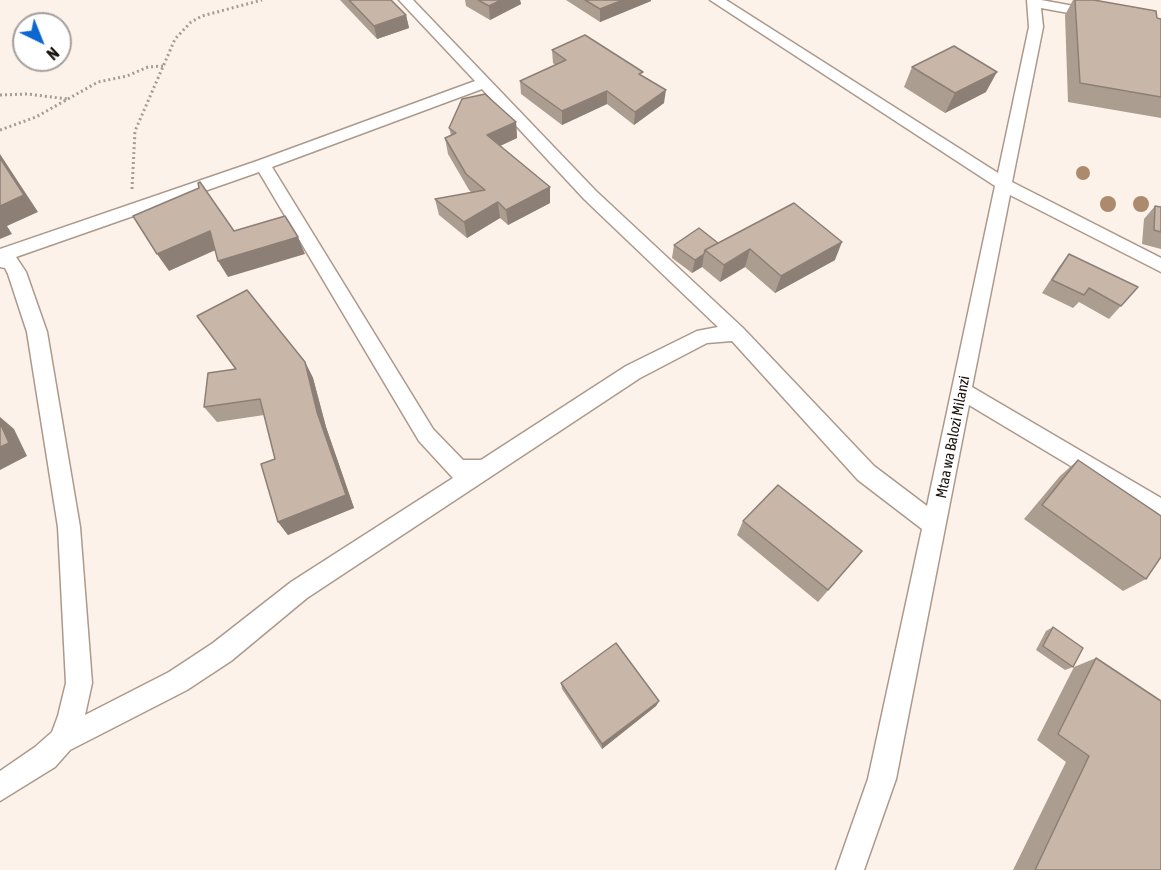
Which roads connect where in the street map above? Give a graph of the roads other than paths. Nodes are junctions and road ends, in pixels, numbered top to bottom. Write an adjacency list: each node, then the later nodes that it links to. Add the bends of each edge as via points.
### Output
1 (406, 0): 5 (street)
2 (717, 0): 7 (street)
3 (1035, 1): 4 (street); 7 (street, Mtaa wa Balozi Milanzi, via 1036,27)
4 (1104, 16)
5 (484, 83): 6 (street); 11 (street, via 590,195)
6 (263, 165): 8 (street); 13 (street, via 426,435 458,470)
7 (1003, 184): 10 (street); 12 (street, Mtaa wa Balozi Milanzi)
8 (0, 256)
9 (0, 261): 16 (street, via 10,262 17,272 37,332 69,527 79,683)
10 (1161, 266)
11 (736, 333): 13 (street, via 704,336 633,372); 15 (street, via 866,473)
12 (963, 391): 14 (street); 15 (street, Mtaa wa Balozi Milanzi)
13 (485, 469): 16 (street, via 299,590 222,652 178,681)
14 (1161, 510)
15 (935, 526): 18 (street, Mtaa wa Balozi Milanzi, via 882,779)
16 (61, 741): 17 (street, via 45,757)
17 (0, 787)
18 (850, 870)

